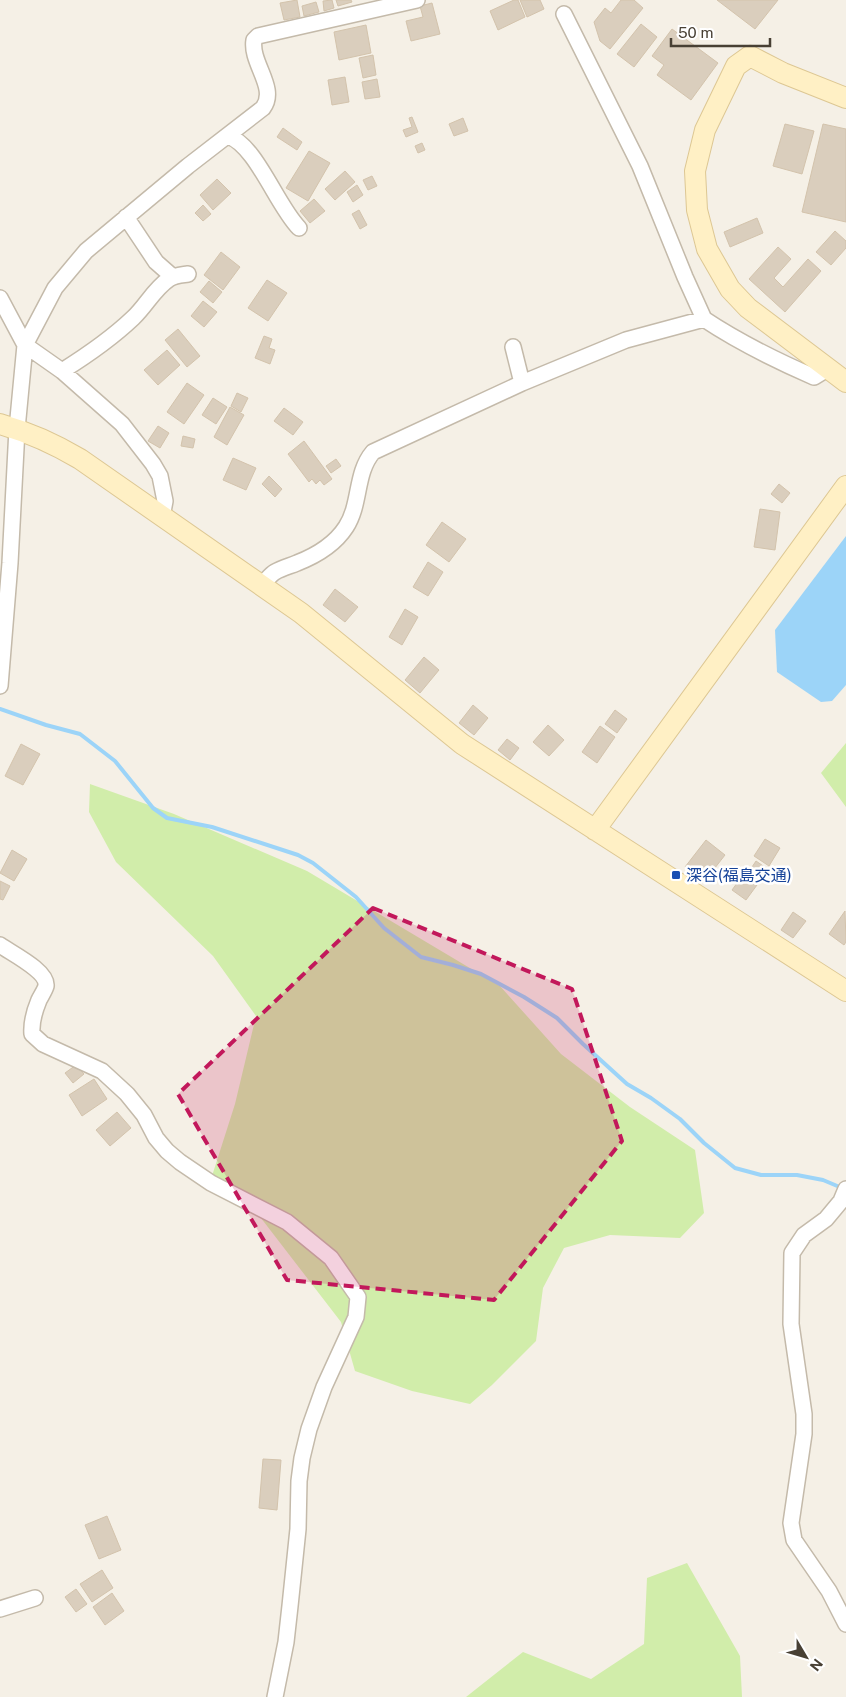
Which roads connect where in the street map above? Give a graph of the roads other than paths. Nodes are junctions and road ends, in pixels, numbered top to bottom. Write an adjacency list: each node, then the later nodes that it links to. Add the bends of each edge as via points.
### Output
1 (417, 0): 4 (street, via 258,36 254,53 267,89 266,104)
2 (564, 14): 10 (street, via 640,166)
3 (846, 98): 13 (street, via 750,56 736,66 705,130 695,171 696,210 707,249 730,289 748,308)
4 (228, 136): 5 (street); 6 (street, via 249,152)
5 (126, 217): 8 (street, via 156,262); 11 (street, via 65,274)
6 (299, 228)
7 (188, 274): 8 (street)
8 (172, 277): 14 (street, via 156,290 134,318)
9 (0, 298): 11 (street)
10 (704, 319): 13 (street, via 732,338 814,378); 16 (street, via 626,340)
11 (25, 345): 14 (street); 17 (street)
12 (513, 347): 16 (street)
13 (827, 369): 15 (street)
14 (62, 372): 19 (street, via 122,424 153,464 160,476 165,501)
15 (846, 382)
16 (522, 383): 21 (street, via 373,452 363,469 358,499 346,527 329,545 309,558 276,572)
17 (9, 427): 19 (street, via 66,451); 20 (street)
18 (846, 486): 23 (street)
19 (162, 516): 21 (street)
20 (5, 565): 22 (street)
21 (261, 585): 23 (street, via 301,613 462,744)
22 (0, 686)
23 (595, 830): 25 (street)
24 (0, 945): 30 (street, via 44,977 46,985 35,1011 32,1034 43,1044 102,1071 127,1094 167,1151 211,1183 287,1222 331,1258 358,1297 356,1317 324,1387 302,1458 289,1615)
25 (846, 991)
26 (846, 1189): 29 (street, via 826,1219 804,1235 792,1253 791,1324 804,1414 791,1524 794,1540 829,1591)
27 (35, 1598): 28 (street)
28 (0, 1609)
29 (846, 1624)
30 (275, 1697)

